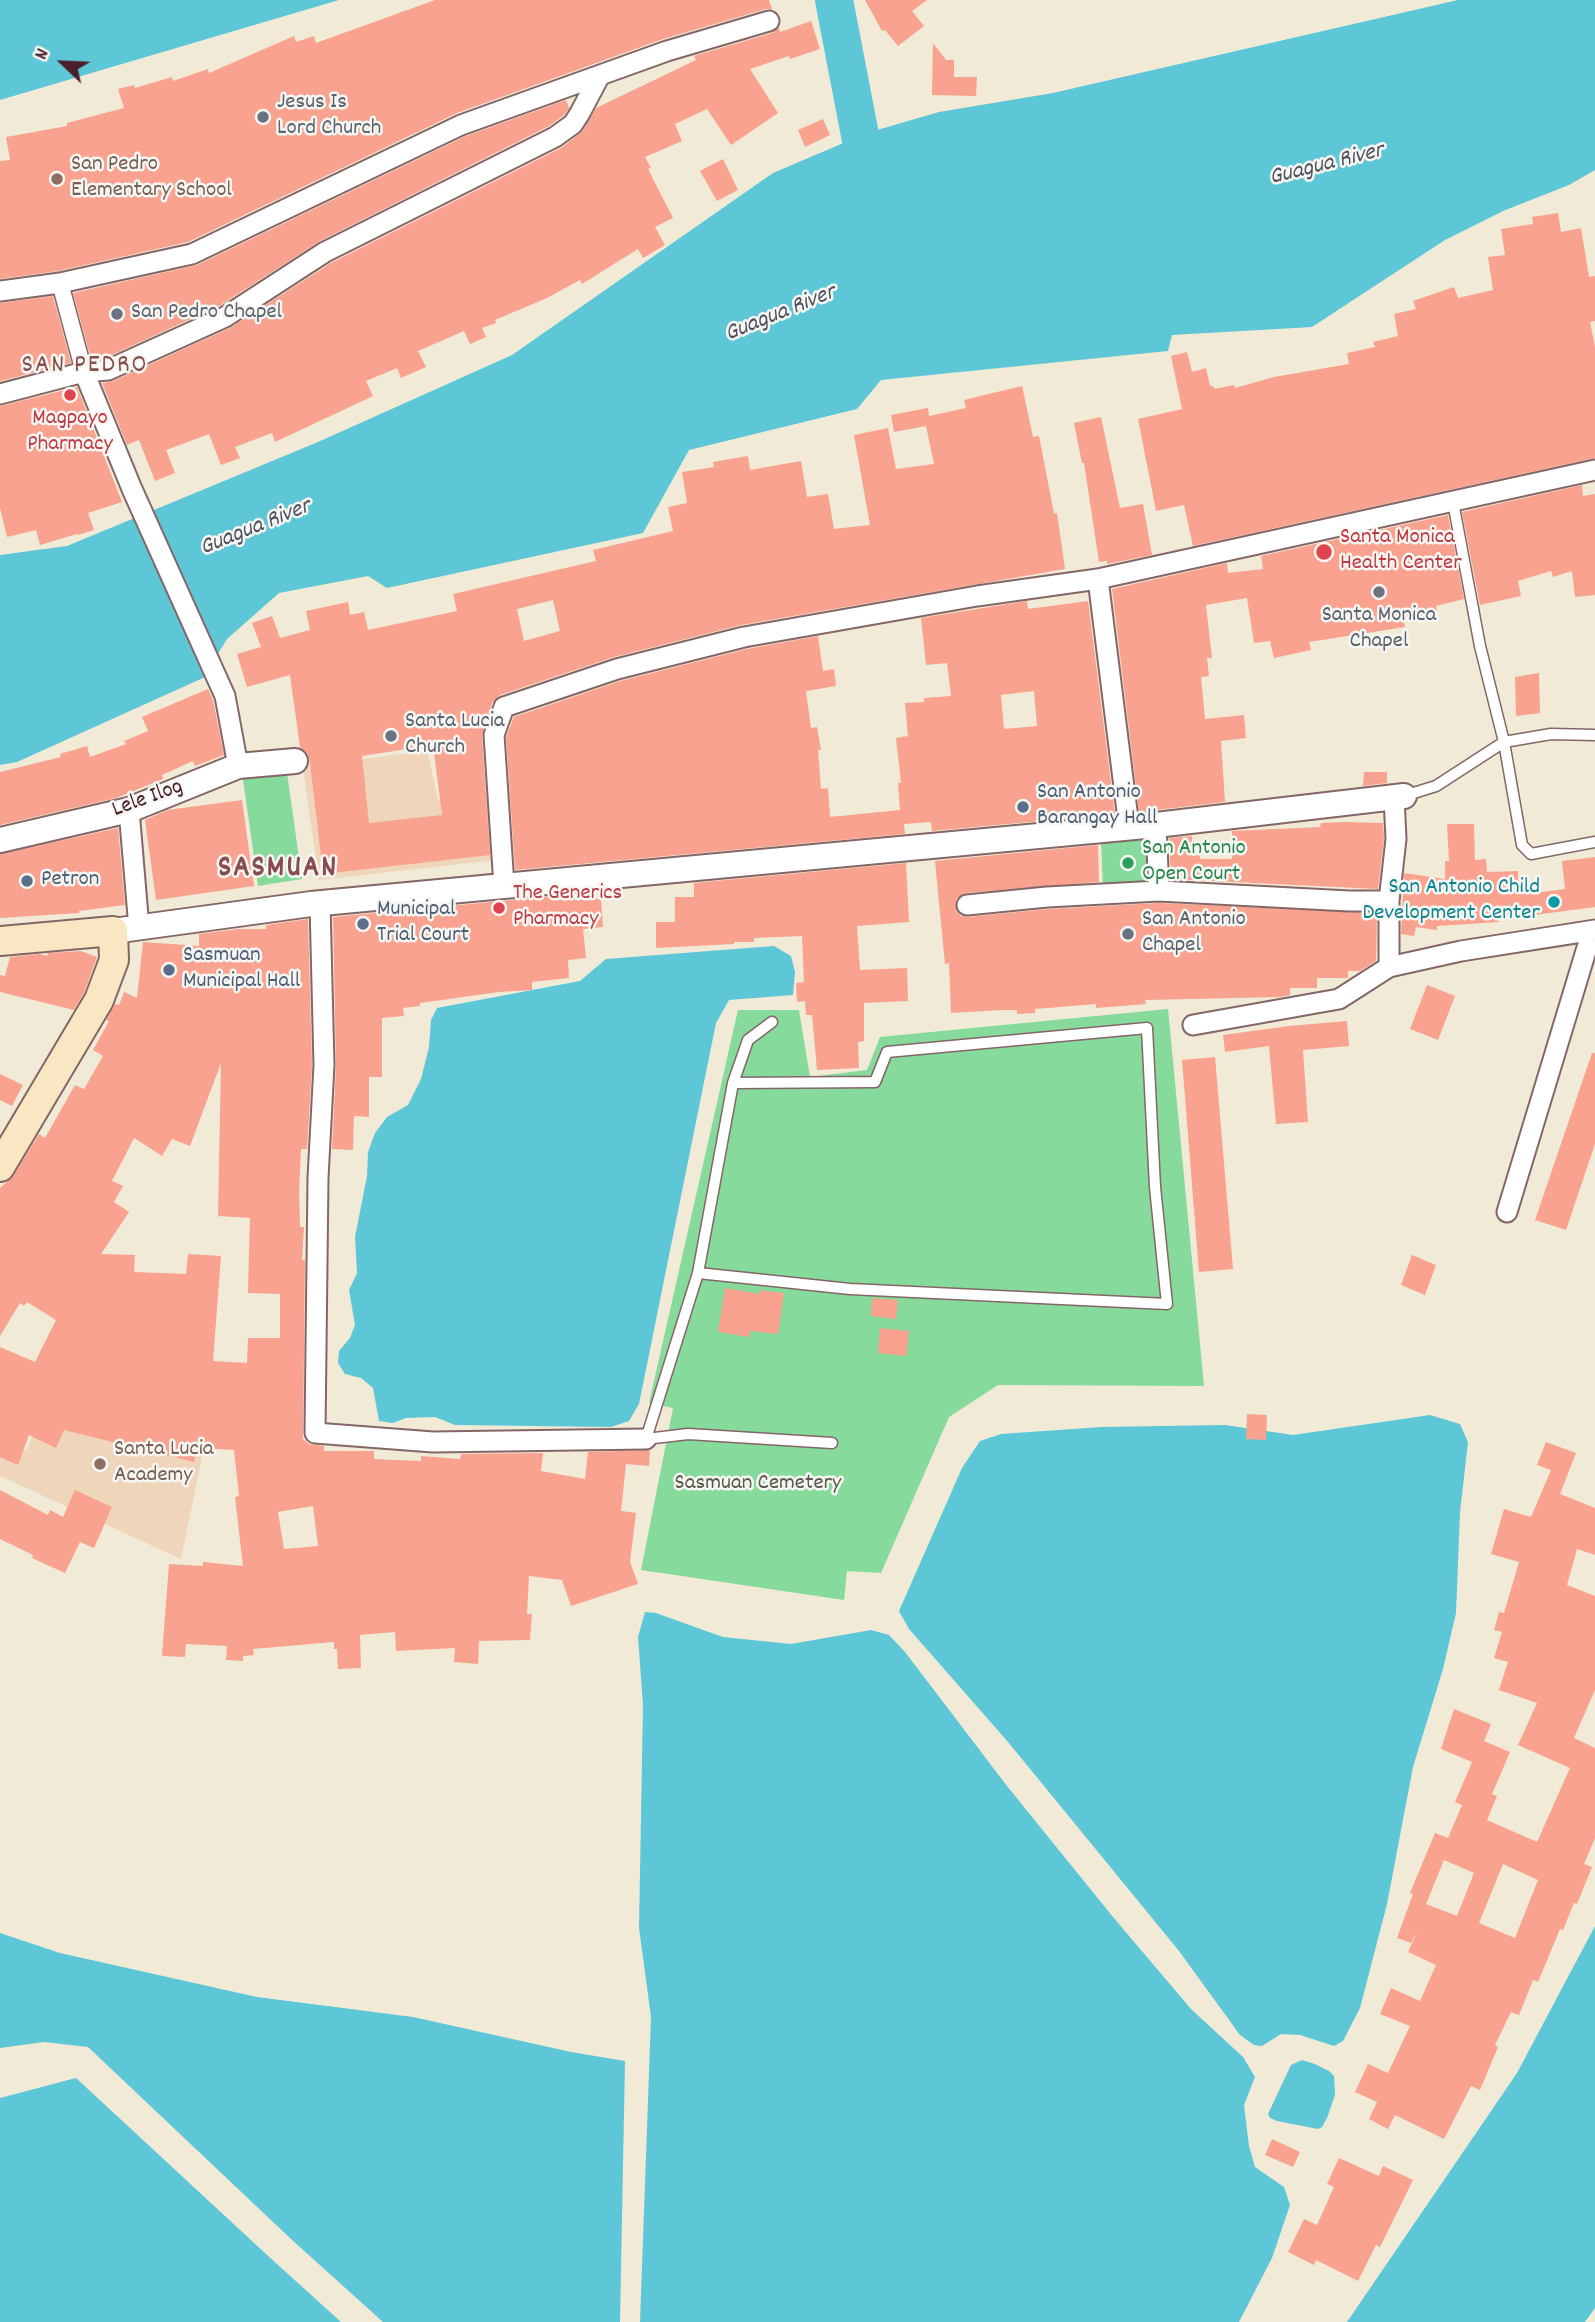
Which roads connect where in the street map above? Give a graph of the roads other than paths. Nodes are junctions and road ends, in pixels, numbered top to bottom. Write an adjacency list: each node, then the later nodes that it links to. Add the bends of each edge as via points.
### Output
1 (769, 21): 2 (street)
2 (599, 77): 3 (street, via 461,125 192,254); 5 (street, via 573,124 555,137 325,252 225,317 134,360 108,370)
3 (60, 283): 4 (street); 5 (street)
4 (0, 291)
5 (84, 372): 6 (street); 13 (street, via 225,696)
6 (0, 394)
7 (1595, 470): 8 (street)
8 (1453, 502): 9 (street); 11 (lane, via 1480,646)
9 (1098, 579): 17 (street); 20 (street, via 744,637 617,669 504,707 494,735)
10 (1595, 735): 11 (lane, via 1551,734)
11 (1504, 742): 14 (lane, via 1436,786); 19 (lane, via 1522,845 1531,854)
12 (295, 761): 13 (street, Lele Ilog)
13 (238, 766): 15 (street, Lele Ilog)
14 (1399, 797): 16 (street); 22 (street)
15 (129, 810): 18 (street, Lele Ilog); 25 (street)
16 (1156, 825): 17 (street); 21 (street)
17 (1129, 827): 20 (street)
18 (0, 840)
19 (1595, 842)
20 (504, 886): 23 (street)
21 (1159, 891): 22 (street); 24 (street)
22 (1389, 901): 28 (street)
23 (320, 904): 25 (street); 35 (street, via 324,1065 315,1433 433,1442)
24 (967, 905)
25 (126, 929): 27 (main road); 32 (main road, via 99,1000)
26 (1594, 930): 28 (street); 33 (street)
27 (0, 941)
28 (1389, 967): 30 (street, via 1339,999)
29 (772, 1022): 31 (lane, via 748,1040)
30 (1193, 1025)
31 (733, 1083): 34 (lane); 34 (lane, via 875,1082 887,1052 1147,1028 1155,1187 1167,1304 850,1289)
32 (0, 1167)
33 (1507, 1212)
34 (698, 1273): 35 (lane)
35 (646, 1439): 36 (lane, via 688,1434)
36 (832, 1443)

